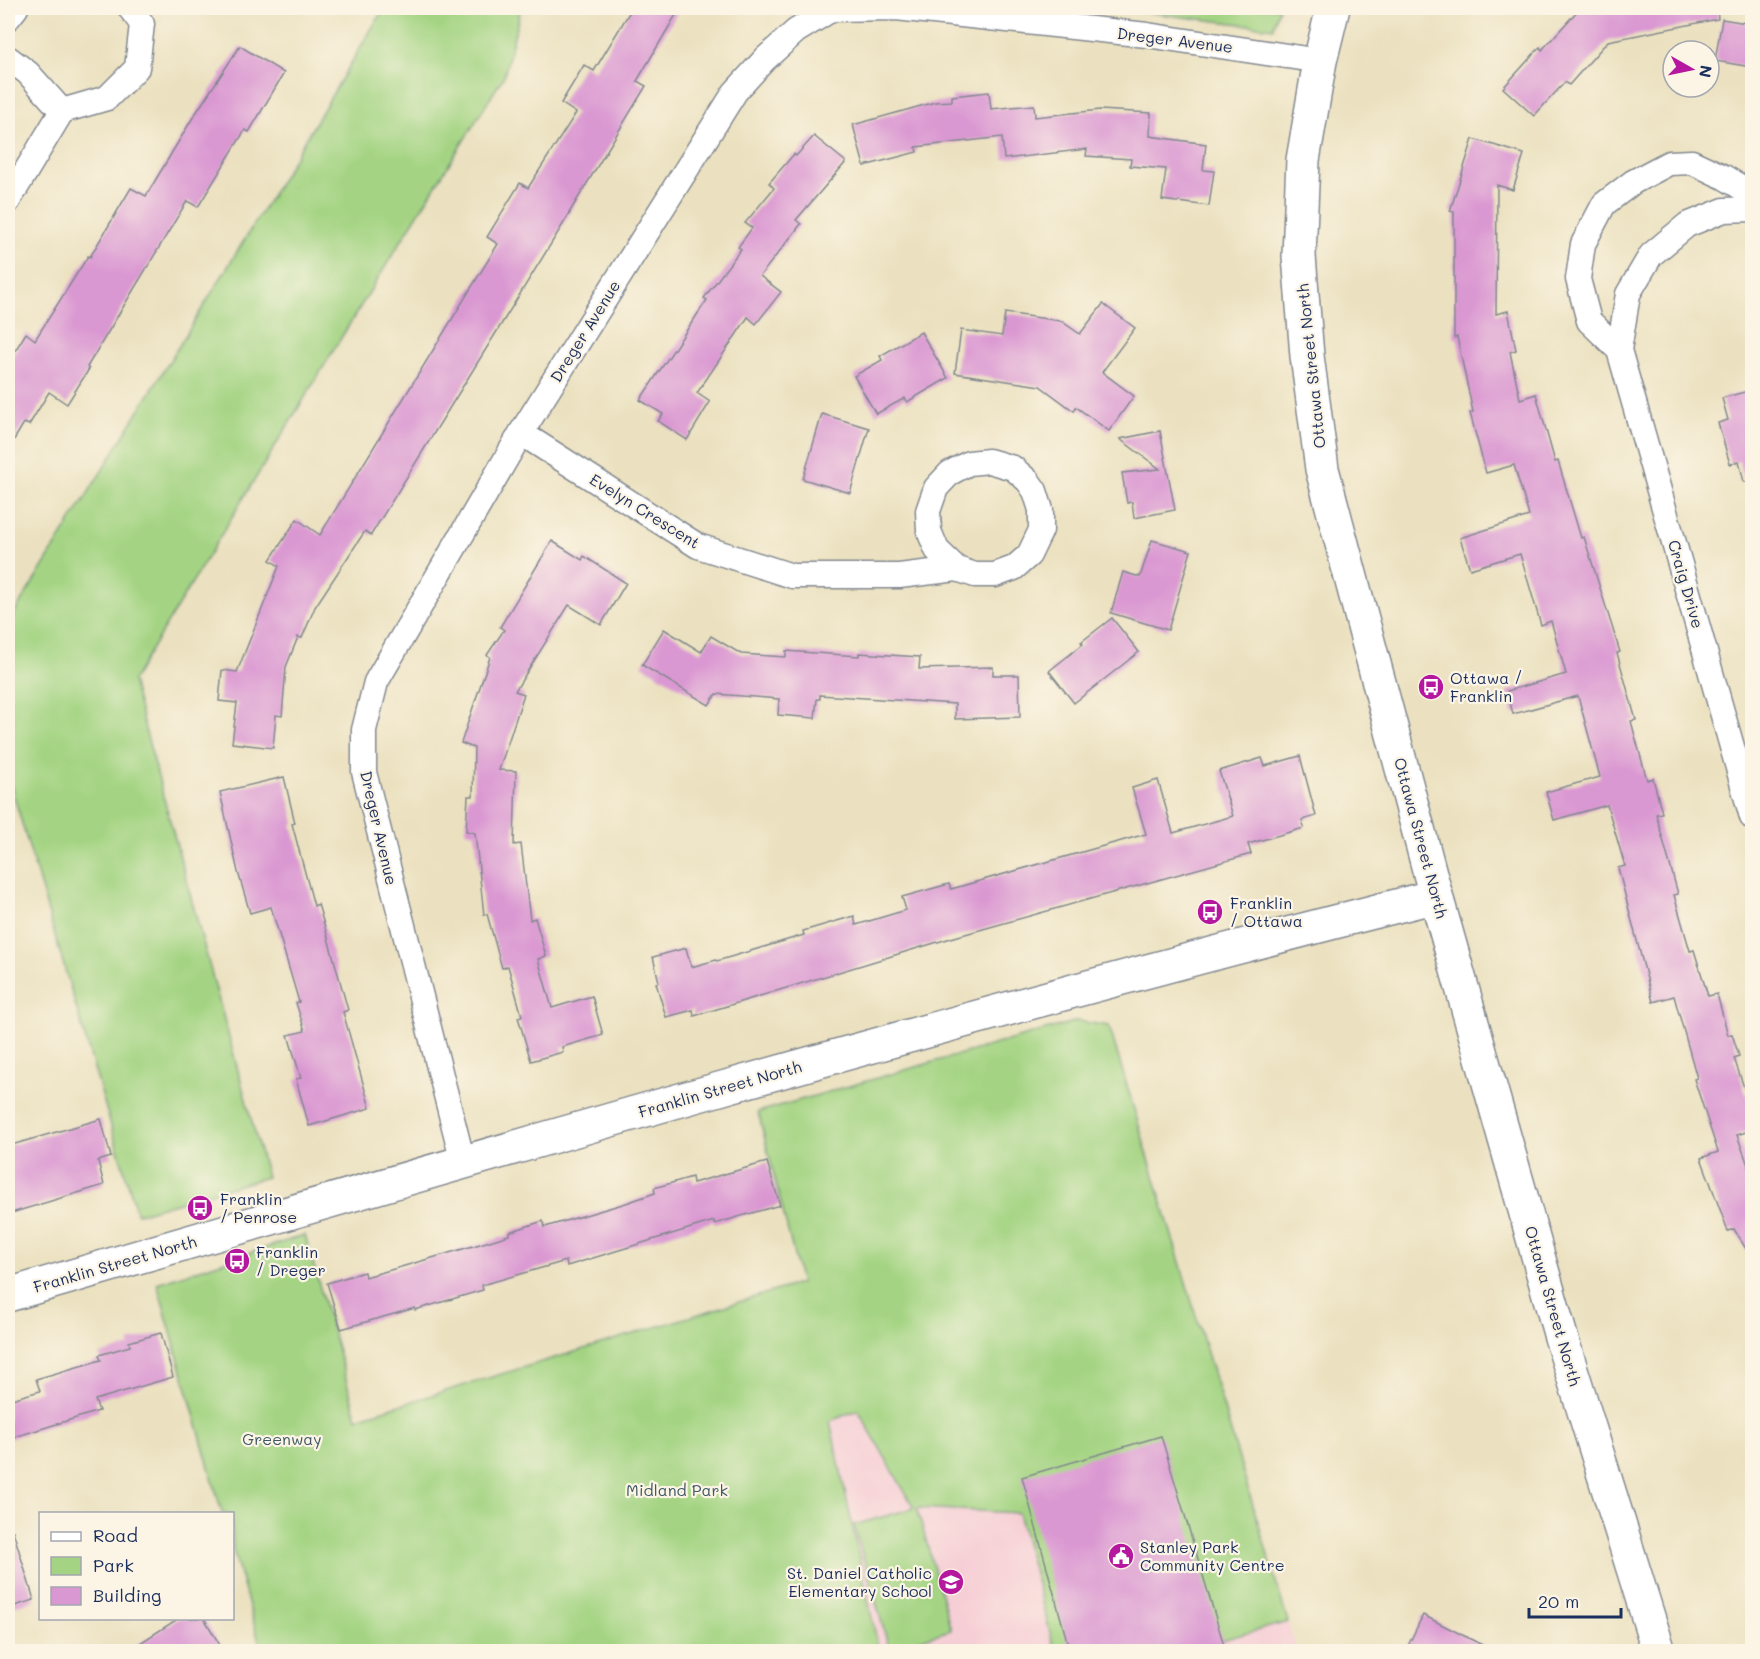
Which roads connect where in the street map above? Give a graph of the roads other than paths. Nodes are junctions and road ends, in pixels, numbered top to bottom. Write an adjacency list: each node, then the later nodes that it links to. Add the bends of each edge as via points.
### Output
1 (16, 8): 5 (street)
2 (130, 8): 8 (street, via 142,24 137,68 107,98)
3 (831, 8): 7 (street, Dreger Avenue, via 919,10 1147,35); 13 (street, Dreger Avenue, via 765,58 735,92)
4 (1333, 8): 7 (main road, Ottawa Street North)
5 (8, 18)
6 (8, 58): 8 (street, via 28,73)
7 (1320, 61): 16 (main road, Ottawa Street North, via 1303,160 1299,256 1322,469)
8 (62, 111): 10 (street)
9 (1752, 194): 12 (street, Craig Drive, via 1692,162 1669,163 1633,182 1604,204 1583,243 1578,279 1589,321)
10 (8, 201)
11 (1752, 209): 12 (street, Craig Drive, via 1724,210 1687,225 1651,255 1628,294)
12 (1619, 351): 15 (street, Craig Drive)
13 (521, 433): 14 (street, Evelyn Crescent, via 698,546 792,576 899,576); 17 (street, Dreger Avenue, via 376,682 364,730 364,772)
14 (957, 569): 14 (street, Evelyn Crescent, via 975,575 995,575 1014,568 1029,555 1041,530 1041,510 1035,491 1013,468 989,461 969,463 950,473 936,488 928,511 929,531 937,550)
15 (1752, 817)
16 (1436, 896): 17 (main road, Franklin Street North, via 1112,980); 19 (main road, Ottawa Street North, via 1561,1337)
17 (463, 1162): 18 (main road, Franklin Street North)
18 (8, 1295)
19 (1659, 1652)

